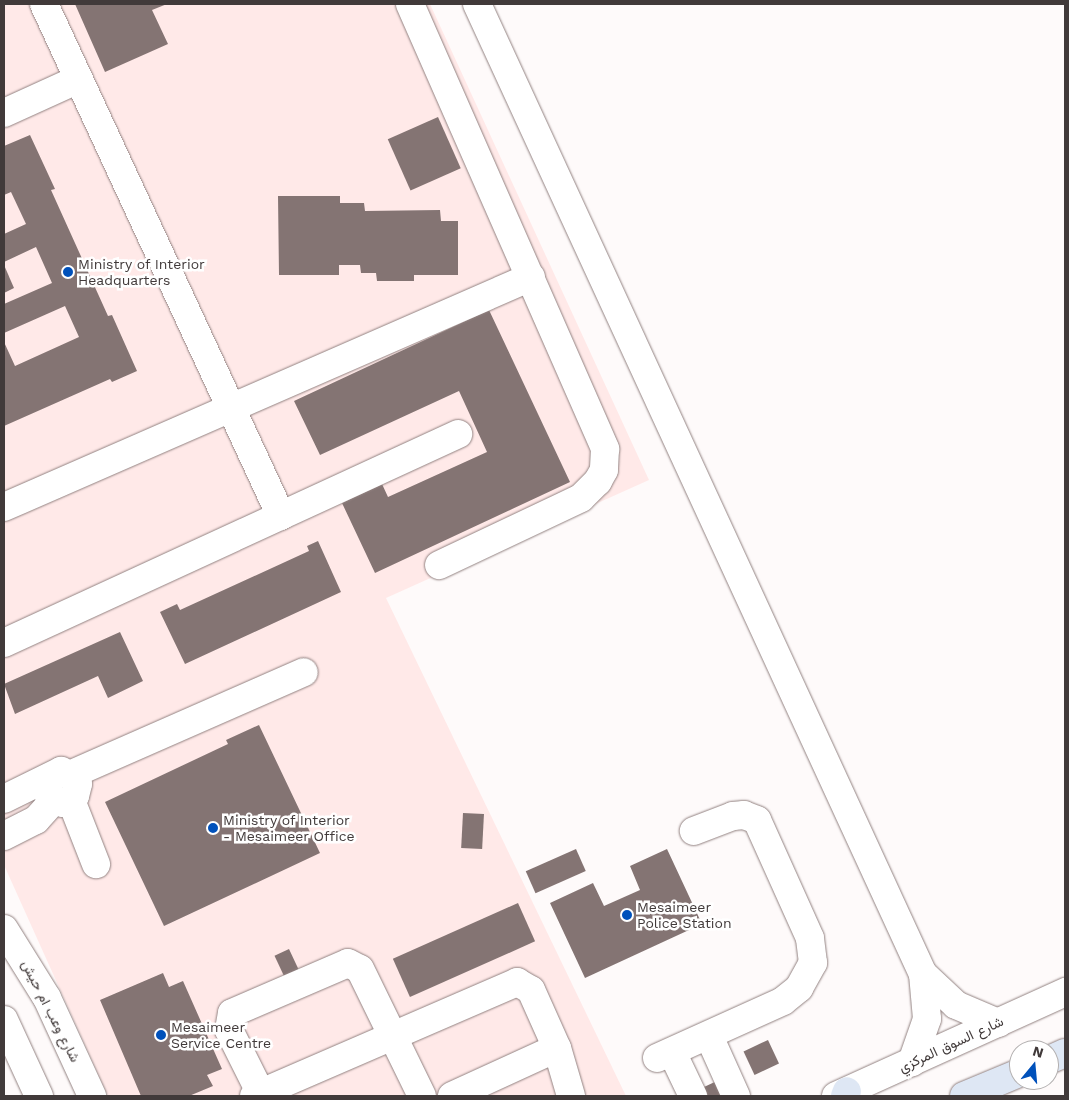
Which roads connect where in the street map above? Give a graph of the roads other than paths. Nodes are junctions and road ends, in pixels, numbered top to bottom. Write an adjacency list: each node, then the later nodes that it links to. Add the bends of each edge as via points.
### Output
1 (44, 4): 4 (street)
2 (410, 4): 6 (street)
3 (477, 4): 20 (street)
4 (79, 79): 5 (street); 7 (street)
5 (4, 113)
6 (531, 277): 7 (street); 11 (street, via 603,438 604,470 581,498)
7 (230, 406): 9 (street); 10 (street)
8 (458, 434): 10 (street)
9 (4, 507)
10 (281, 516): 12 (street)
11 (439, 565)
12 (7, 633)
13 (304, 672): 14 (street)
14 (61, 788): 15 (street); 17 (street, via 36,820); 18 (street)
15 (4, 799)
16 (694, 831): 25 (street, via 733,816 744,815 757,820 784,875 814,952 808,974 788,997)
17 (4, 836)
18 (96, 864)
19 (4, 928): 32 (street, شارع وعب ام حيش, via 44,991)
20 (923, 974): 23 (street, via 956,1005); 27 (street, via 926,1019)
21 (1065, 992): 23 (street, شارع السوق المركزي)
22 (4, 1020): 31 (street)
23 (998, 1023): 27 (street, شارع السوق المركزي)
24 (394, 1034): 26 (street, via 517,982 531,990); 30 (street); 30 (street, via 360,969 348,962 241,1008 229,1019 229,1030); 33 (street)
25 (708, 1036): 36 (street, via 665,1055); 37 (street)
26 (557, 1048): 34 (street); 35 (street)
27 (912, 1062): 29 (street, شارع السوق المركزي)
28 (1009, 1077): 38 (main road)
29 (843, 1094)
30 (259, 1095)
31 (39, 1096)
32 (92, 1096)
33 (422, 1096)
34 (452, 1096)
35 (571, 1096)
36 (693, 1096)
37 (736, 1096)
38 (964, 1096)

